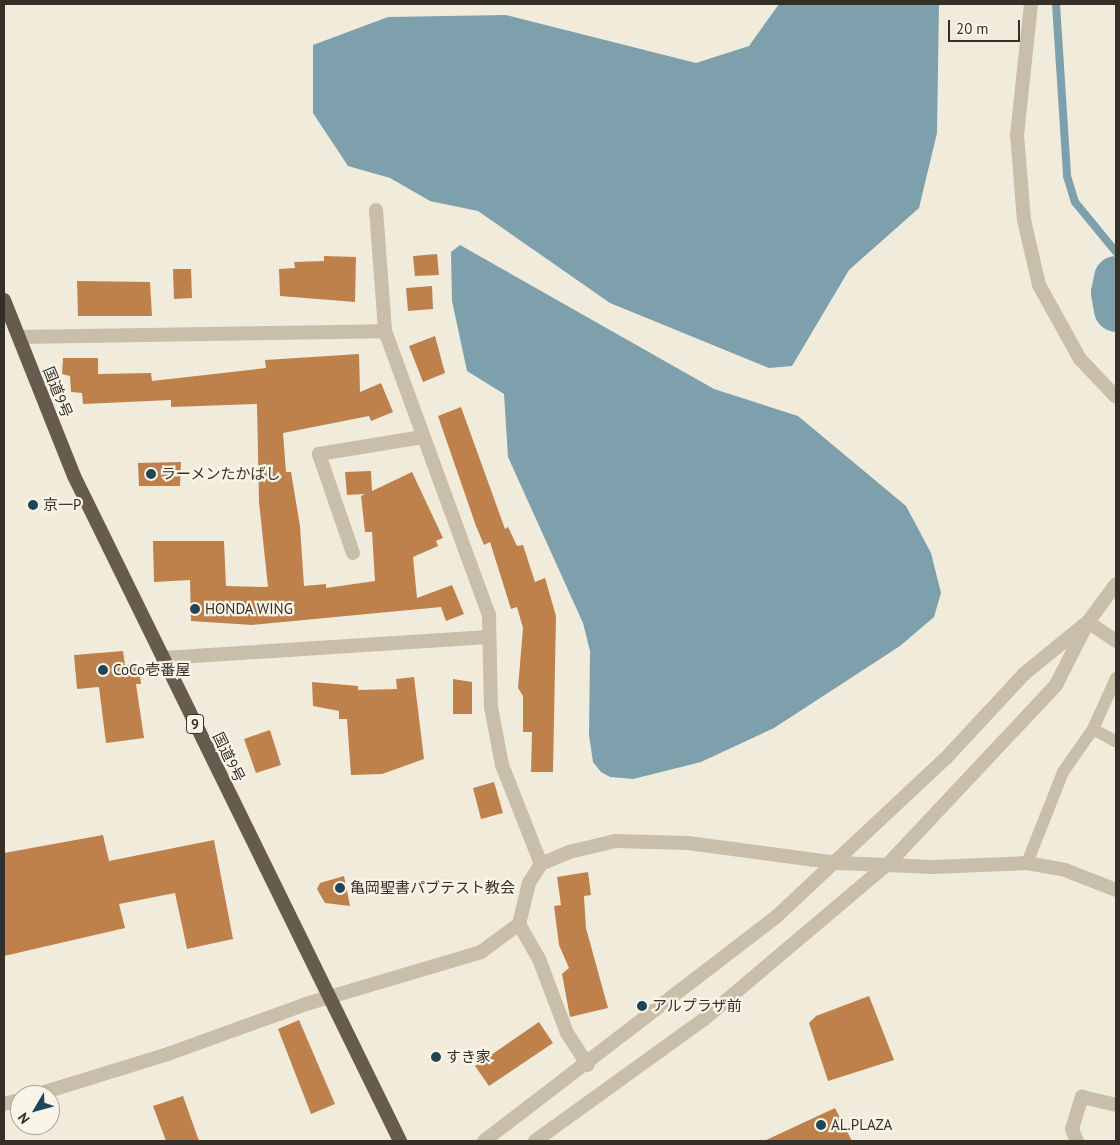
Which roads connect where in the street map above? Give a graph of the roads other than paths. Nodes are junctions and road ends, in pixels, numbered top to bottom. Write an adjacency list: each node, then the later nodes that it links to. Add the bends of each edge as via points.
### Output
1 (1031, 4): 6 (street, via 1017,135 1024,220 1039,286 1080,359)
2 (376, 210): 4 (street)
3 (4, 300): 5 (highway, 国道9号 / 9)
4 (385, 331): 5 (street); 7 (street)
5 (19, 337): 13 (highway, 国道9号 / 9, via 74,476)
6 (1116, 397)
7 (423, 437): 8 (street, via 319,454); 11 (street, via 488,616)
8 (353, 553)
9 (1116, 584): 10 (street)
10 (1088, 622): 12 (street); 17 (street, via 1024,674); 18 (street, via 1056,684)
11 (488, 637): 13 (street); 19 (street, via 491,707 502,765)
12 (1116, 641)
13 (163, 658): 23 (highway, 国道9号 / 9)
14 (1116, 678): 15 (lane)
15 (1093, 729): 16 (lane); 20 (lane, via 1063,772)
16 (1116, 742)
17 (838, 863): 18 (street); 19 (street, via 688,843 616,842 569,852); 24 (street)
18 (888, 863): 20 (street, via 933,867); 29 (street, via 703,1020)
19 (541, 864): 22 (street, via 529,883)
20 (1028, 864): 21 (street, via 1065,870)
21 (1116, 890)
22 (519, 924): 23 (street, via 481,952 455,963); 24 (street, via 539,959 567,1033)
23 (329, 1000): 25 (street); 27 (highway, 国道9号 / 9)
24 (588, 1065): 28 (street)
25 (60, 1087)
26 (1116, 1105): 30 (street, via 1082,1097 1072,1129)
27 (400, 1141)
28 (484, 1141)
29 (535, 1141)
30 (1077, 1141)

